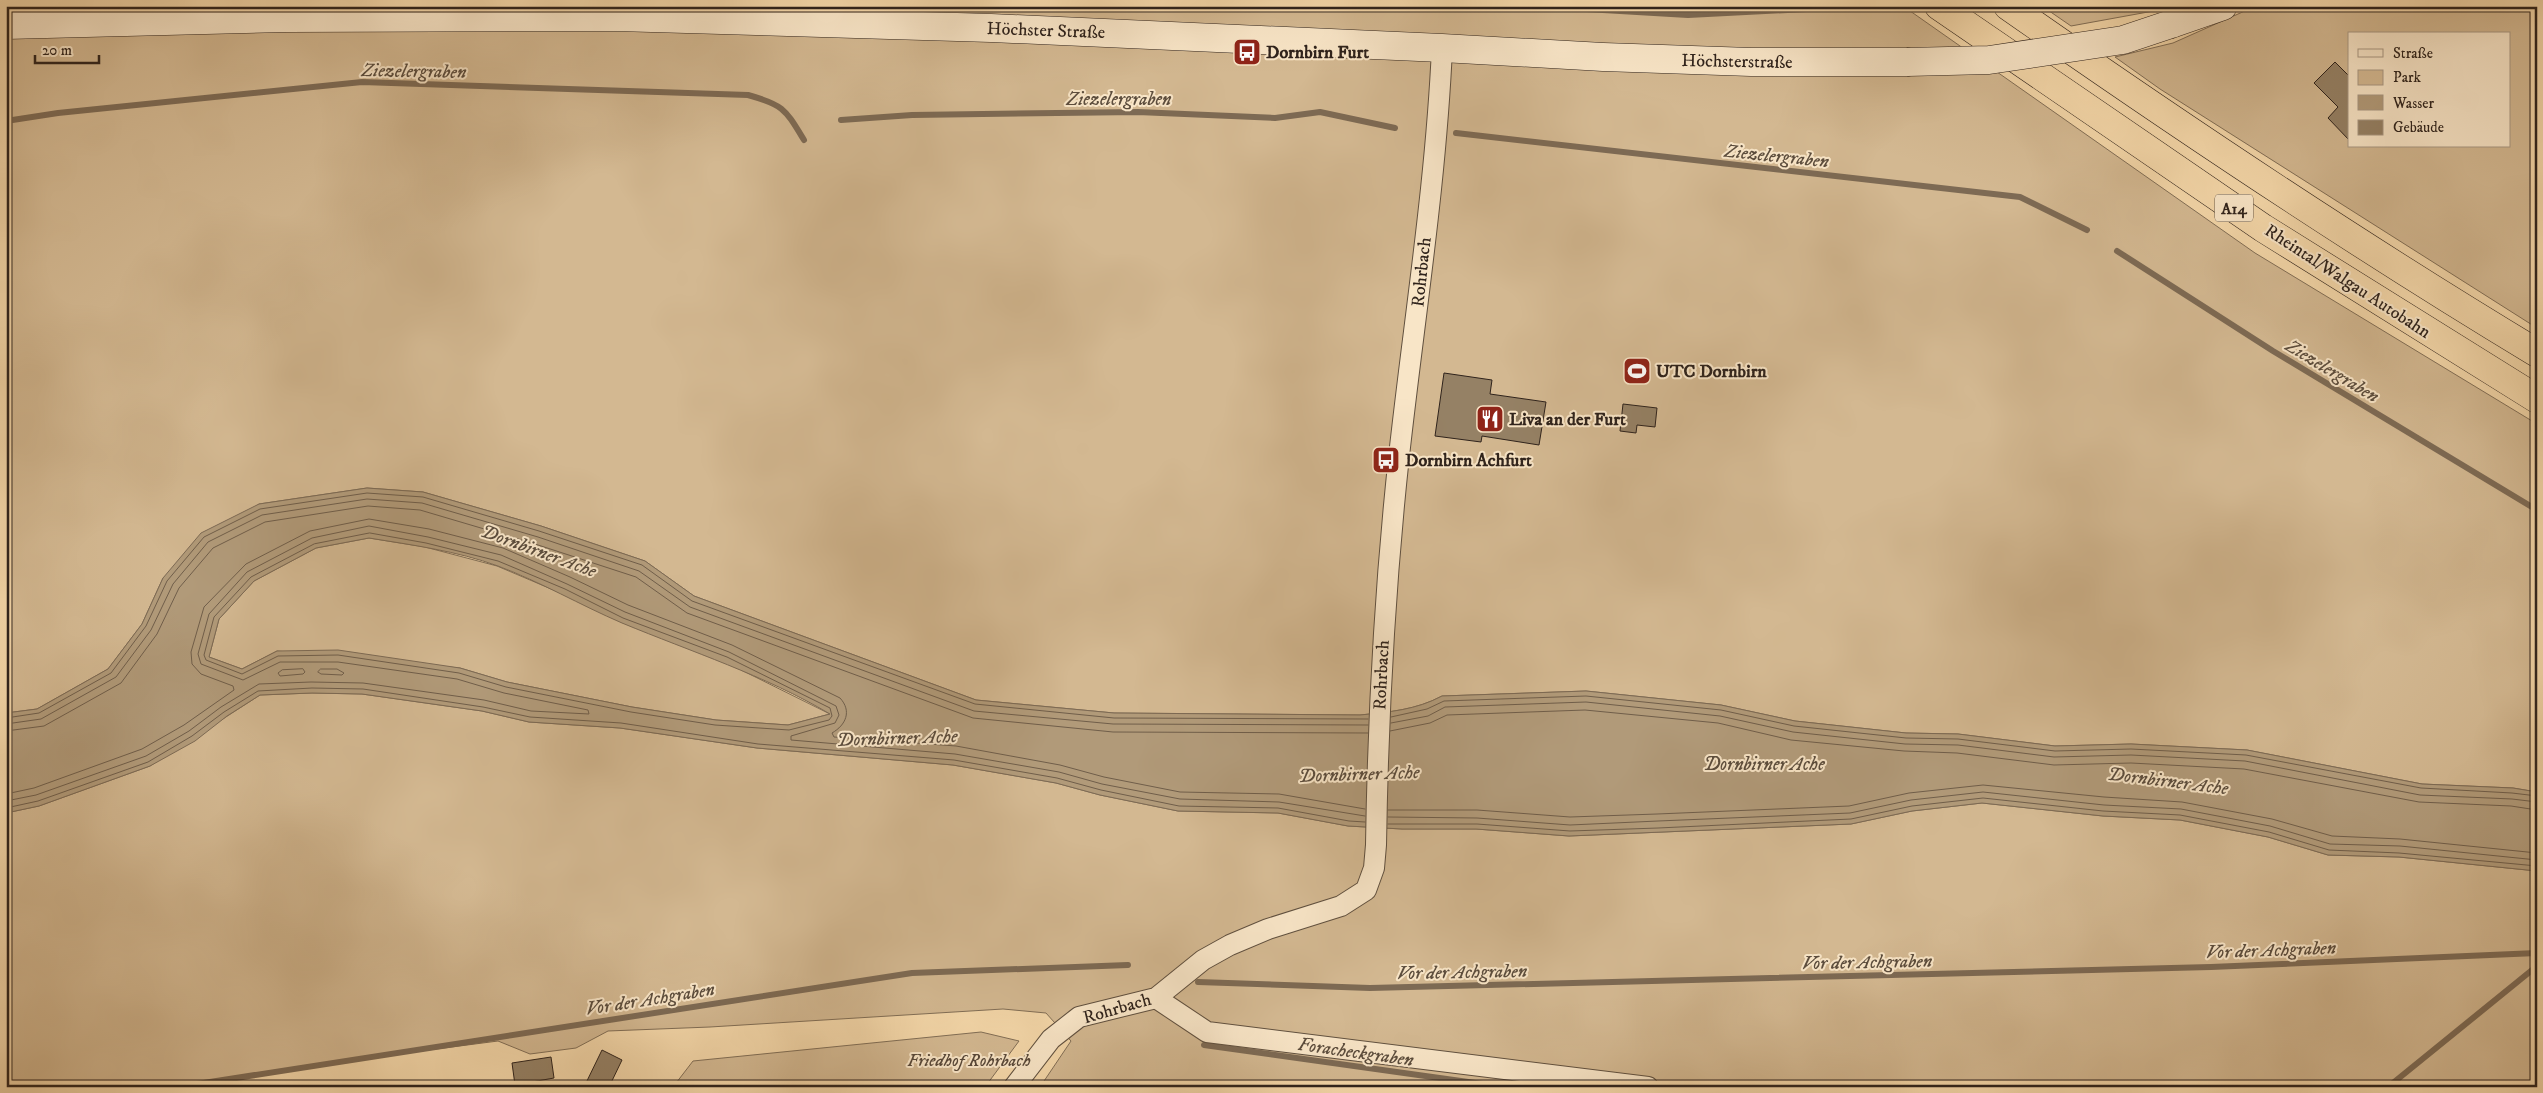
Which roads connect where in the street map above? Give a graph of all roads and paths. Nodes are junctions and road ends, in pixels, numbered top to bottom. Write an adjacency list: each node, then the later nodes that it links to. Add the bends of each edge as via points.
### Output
1 (1939, 6): 8 (highway, Rheintal/Walgau Autobahn / A14, via 2256,222)
2 (2008, 6): 7 (highway, A14, via 2301,206)
3 (2223, 6): 6 (main road, Höchsterstraße, bridge, via 2122,40 1989,60 1751,62)
4 (6, 25): 5 (main road, Höchster Straße, via 286,18 618,17)
5 (1246, 39): 6 (main road, Höchsterstraße)
6 (1442, 48): 9 (street, Rohrbach, via 1436,142 1399,458 1379,697 1374,868 1366,890 1341,906 1230,945 1203,960)
7 (2537, 353)
8 (2537, 399)
9 (1156, 998): 10 (street, Rohrbach, via 1079,1018 1051,1039); 11 (street, via 1207,1032)
10 (1014, 1087)
11 (1648, 1087)

